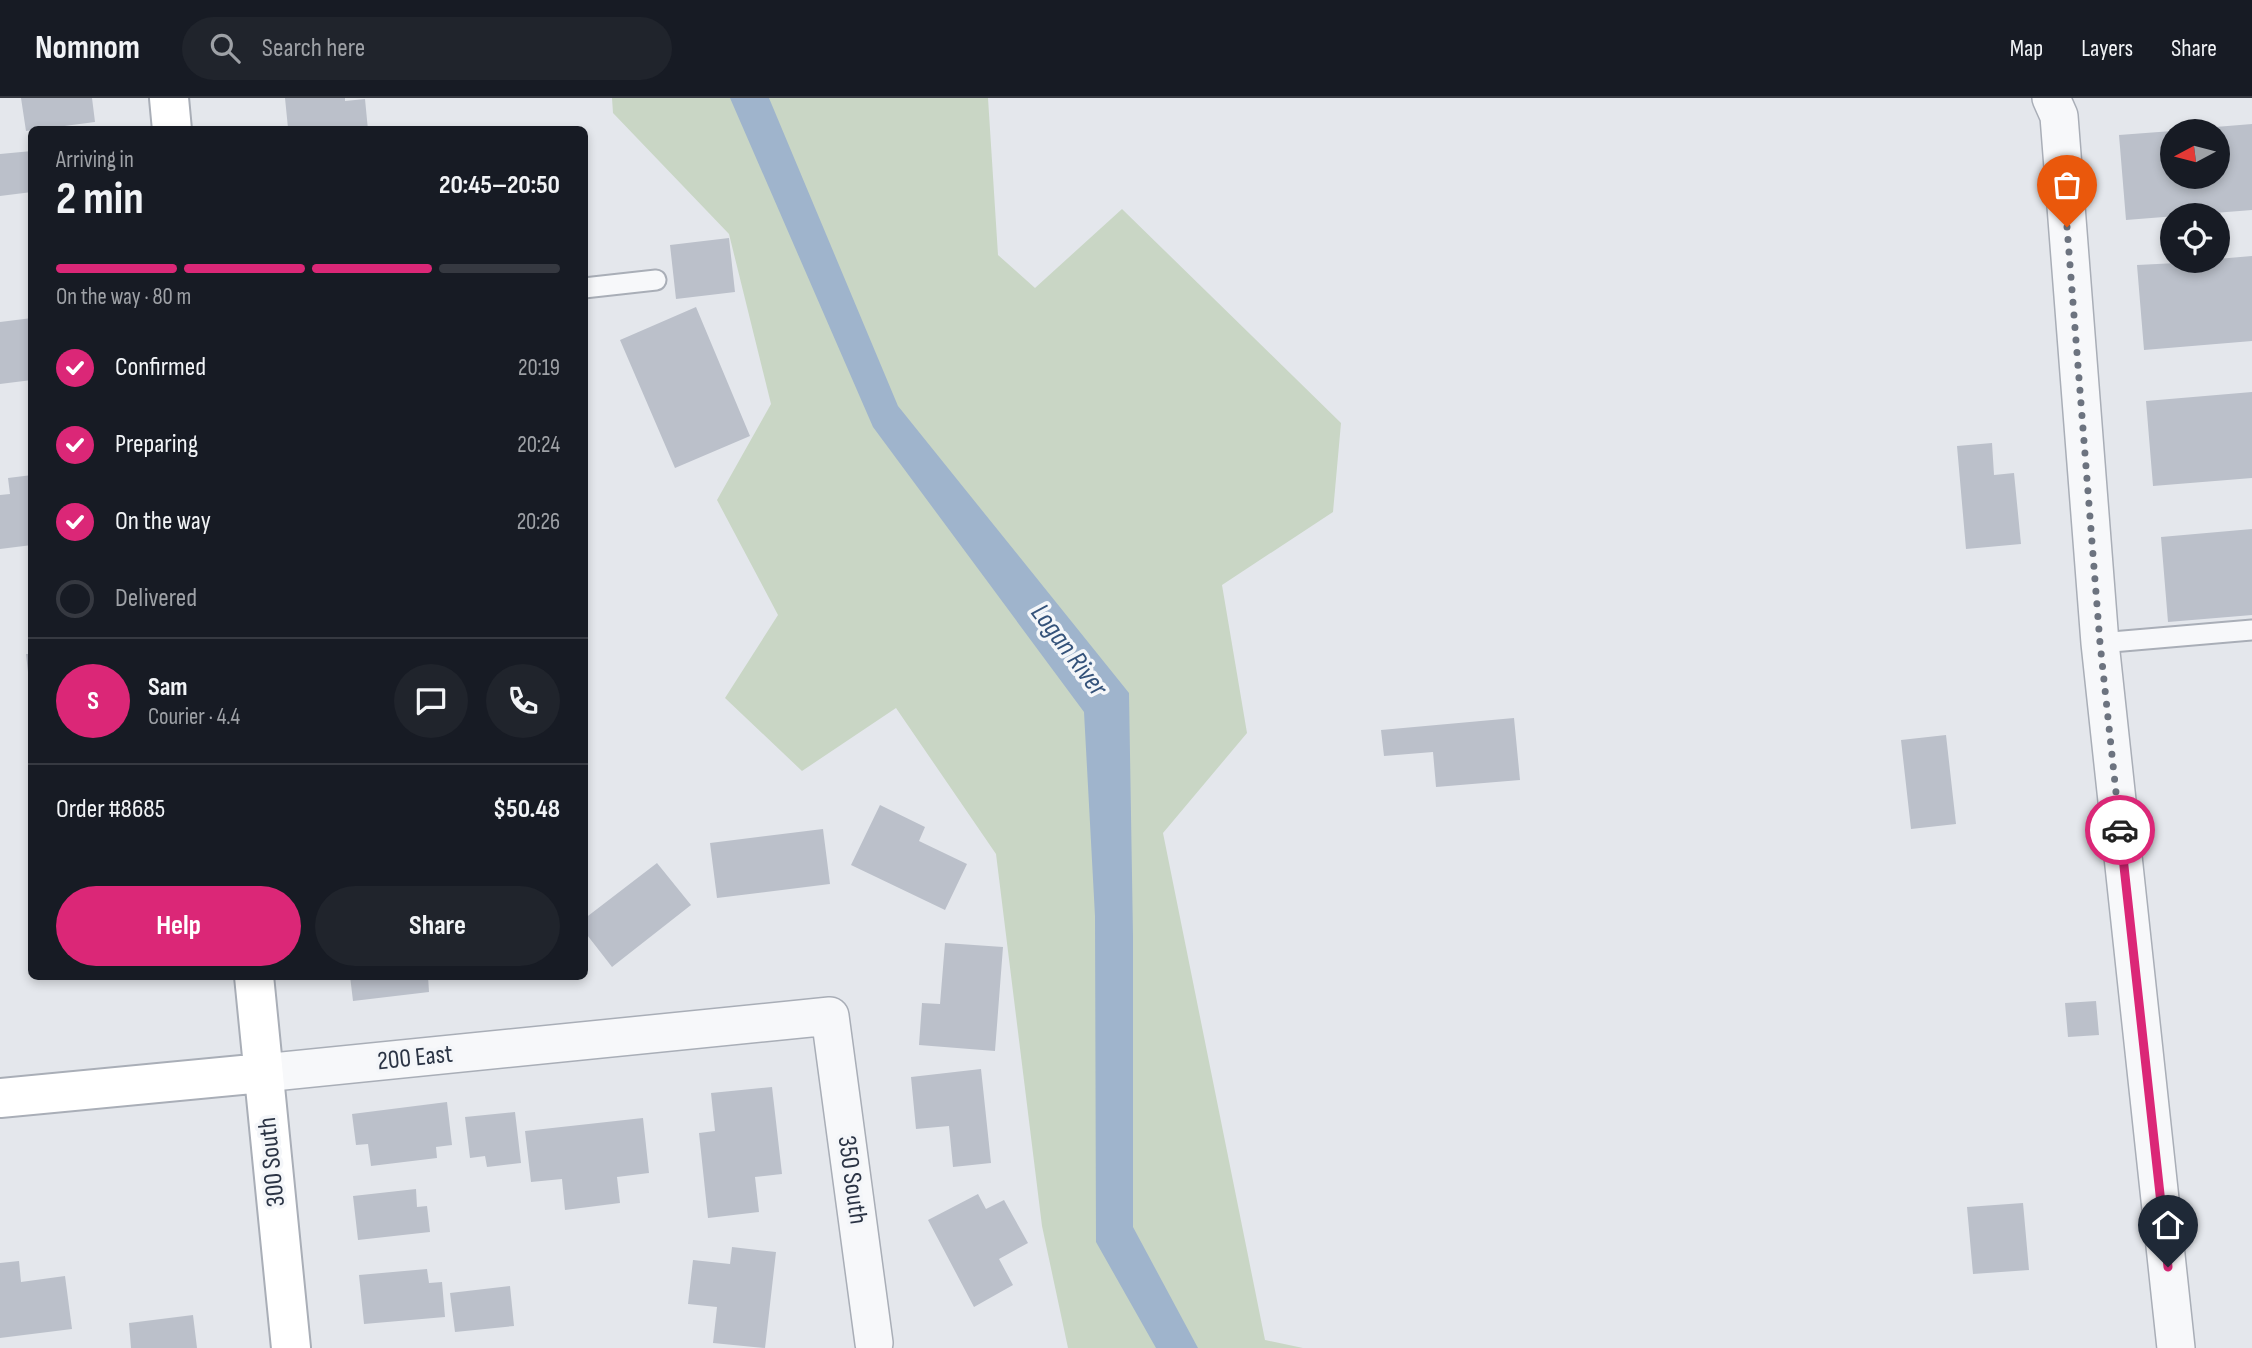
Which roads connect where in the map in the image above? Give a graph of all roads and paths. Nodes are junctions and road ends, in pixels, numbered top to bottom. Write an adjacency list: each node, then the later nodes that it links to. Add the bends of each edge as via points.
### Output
1 (169, 98): 3 (street)
2 (2055, 107): 7 (street)
3 (172, 126)
4 (656, 280): 5 (lane)
5 (588, 288)
6 (2252, 630): 7 (lane)
7 (2100, 643): 14 (street)
8 (254, 980): 10 (street, 300 South)
9 (830, 1016): 10 (street, 200 East); 12 (street, 350 South)
10 (263, 1073): 11 (street, 200 East); 13 (street, 300 South)
11 (0, 1098)
12 (874, 1343)
13 (291, 1348)
14 (2176, 1348)

